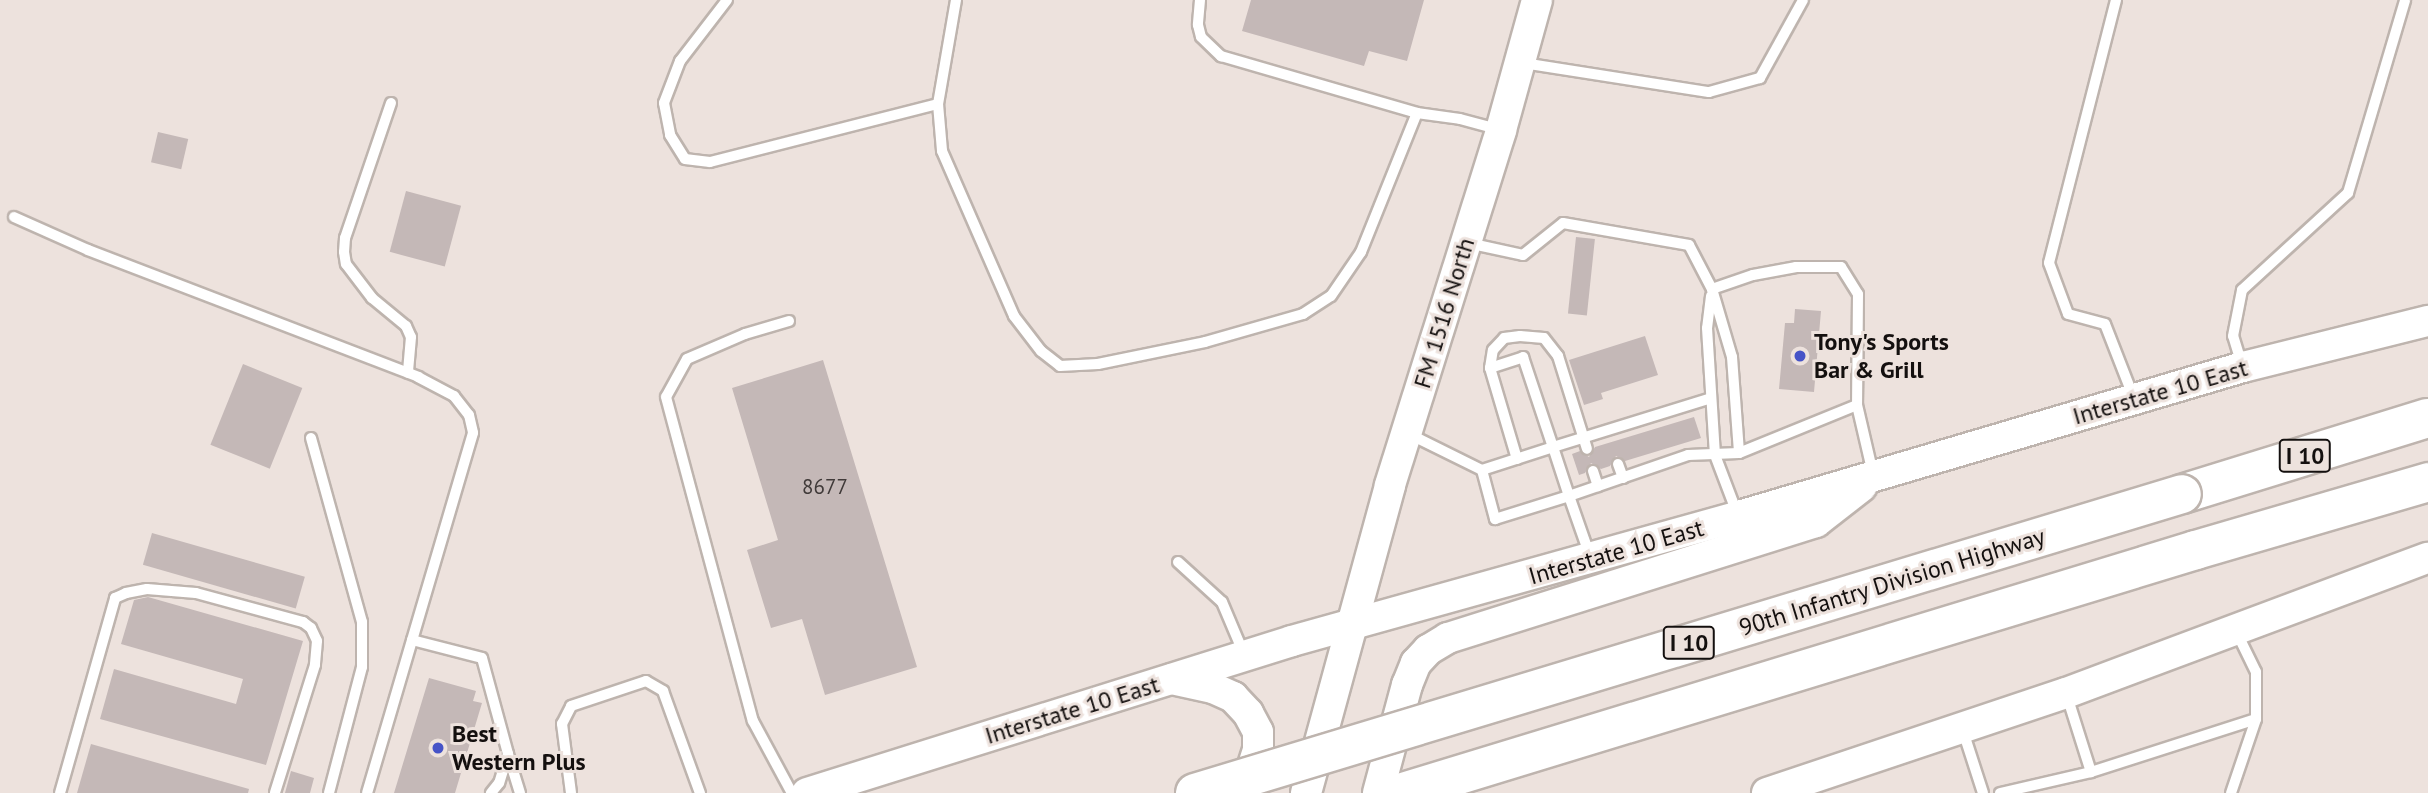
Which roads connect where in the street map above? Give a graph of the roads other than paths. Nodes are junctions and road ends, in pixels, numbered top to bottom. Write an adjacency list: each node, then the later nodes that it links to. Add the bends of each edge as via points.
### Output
1 (727, 0): 10 (lane, via 680,61 664,103 670,135 685,159 710,162)
2 (956, 0): 10 (lane)
3 (1200, 0): 11 (lane, via 1201,37 1221,56)
4 (1537, 0): 8 (main road, FM 1516 North)
5 (1803, 0): 8 (lane, via 1760,78 1709,92)
6 (2116, 0): 22 (lane, via 2049,263 2068,314 2105,324)
7 (2405, 0): 18 (lane, via 2348,193 2242,290 2233,336)
8 (1520, 62): 12 (main road, FM 1516 North)
9 (391, 103): 20 (lane, via 344,252 346,264 372,298 406,326 411,337)
10 (938, 104): 11 (lane, via 942,151 1014,316 1041,351 1060,366 1098,364 1205,342 1303,314 1331,296 1361,252)
11 (1417, 113): 12 (lane)
12 (1501, 130): 14 (main road, FM 1516 North)
13 (14, 217): 20 (lane)
14 (1465, 243): 15 (lane, via 1523,255 1563,223 1689,245); 31 (main road, FM 1516 North)
15 (1712, 289): 21 (lane, via 1707,328); 23 (lane, via 1796,267 1842,267 1858,294); 39 (lane, via 1732,358)
16 (789, 321): 77 (lane, via 687,359 666,397 753,721)
17 (2428, 321): 18 (main road, Interstate 10 East)
18 (2243, 367): 22 (main road, Interstate 10 East)
19 (1490, 368): 35 (lane, via 1493,350 1504,338 1544,338 1558,356); 37 (lane, via 1523,358); 43 (lane)
20 (408, 373): 60 (lane, via 454,397 469,415 473,433)
21 (1711, 398): 24 (lane); 41 (lane)
22 (2134, 399): 49 (main road, Interstate 10 East)
23 (1857, 405): 39 (lane); 49 (lane)
24 (1672, 410): 25 (lane); 27 (lane)
25 (1651, 416): 28 (lane); 29 (lane)
26 (2428, 416): 79 (highway, 90th Infantry Division Highway / I 10, bridge)
27 (1676, 422)
28 (1629, 424): 30 (lane); 32 (lane)
29 (1655, 429)
30 (1607, 430): 34 (lane); 35 (lane)
31 (1407, 433): 46 (lane); 58 (main road, FM 1516 North)
32 (1632, 436)
33 (311, 438): 71 (lane, via 362,622 362,667)
34 (1611, 442)
35 (1585, 444): 37 (lane)
36 (1684, 444): 40 (lane)
37 (1553, 447): 43 (lane); 53 (lane)
38 (1662, 450): 44 (lane)
39 (1739, 453): 41 (lane)
40 (1689, 455): 41 (lane); 44 (lane)
41 (1715, 455): 54 (lane)
42 (1639, 457): 47 (lane)
43 (1517, 459): 46 (lane)
44 (1666, 463): 47 (lane)
45 (1618, 464): 50 (lane)
46 (1482, 470): 53 (lane, via 1495,519)
47 (1644, 470): 50 (lane)
48 (1593, 471): 52 (lane)
49 (1873, 477): 54 (main road, Interstate 10 East); 82 (main road, via 1816,522 1448,638 1428,650 1416,663 1407,685)
50 (1622, 478): 52 (lane)
51 (2428, 482): 83 (highway, I 10)
52 (1598, 486): 53 (lane)
53 (1569, 496): 56 (lane)
54 (1739, 516): 56 (main road, Interstate 10 East)
55 (2428, 558): 59 (main road)
56 (1591, 559): 58 (main road, Interstate 10 East)
57 (1178, 562): 61 (lane, via 1222,602)
58 (1351, 627): 61 (main road, Interstate 10 East); 81 (main road, FM 1516 North)
59 (2237, 631): 63 (main road); 64 (lane, via 2256,672)
60 (412, 640): 66 (lane, via 482,658); 72 (lane)
61 (1245, 656): 62 (main road, Interstate 10 East)
62 (1171, 679): 78 (main road, Interstate 10 East); 80 (main road, via 1213,688 1233,697 1248,713 1258,733 1258,750)
63 (2066, 693): 65 (main road); 67 (lane)
64 (2256, 719): 67 (lane); 88 (lane)
65 (1962, 728): 68 (main road); 86 (lane)
66 (508, 754): 73 (lane); 74 (lane)
67 (2091, 772): 87 (lane)
68 (1796, 784): 84 (main road); 85 (main road)
69 (60, 793): 70 (lane, via 115,598 146,589 196,593 311,628 317,641 315,666)
70 (275, 793)
71 (328, 793)
72 (367, 793)
73 (491, 793)
74 (520, 793)
75 (571, 793): 76 (lane, via 562,723 571,706 646,681 663,691)
76 (700, 793)
77 (792, 793)
78 (807, 793)
79 (1195, 793)
80 (1244, 793)
81 (1306, 793)
82 (1378, 793)
83 (1400, 793)
84 (1740, 793)
85 (1767, 793)
86 (1983, 793)
87 (2000, 793)
88 (2231, 793)

